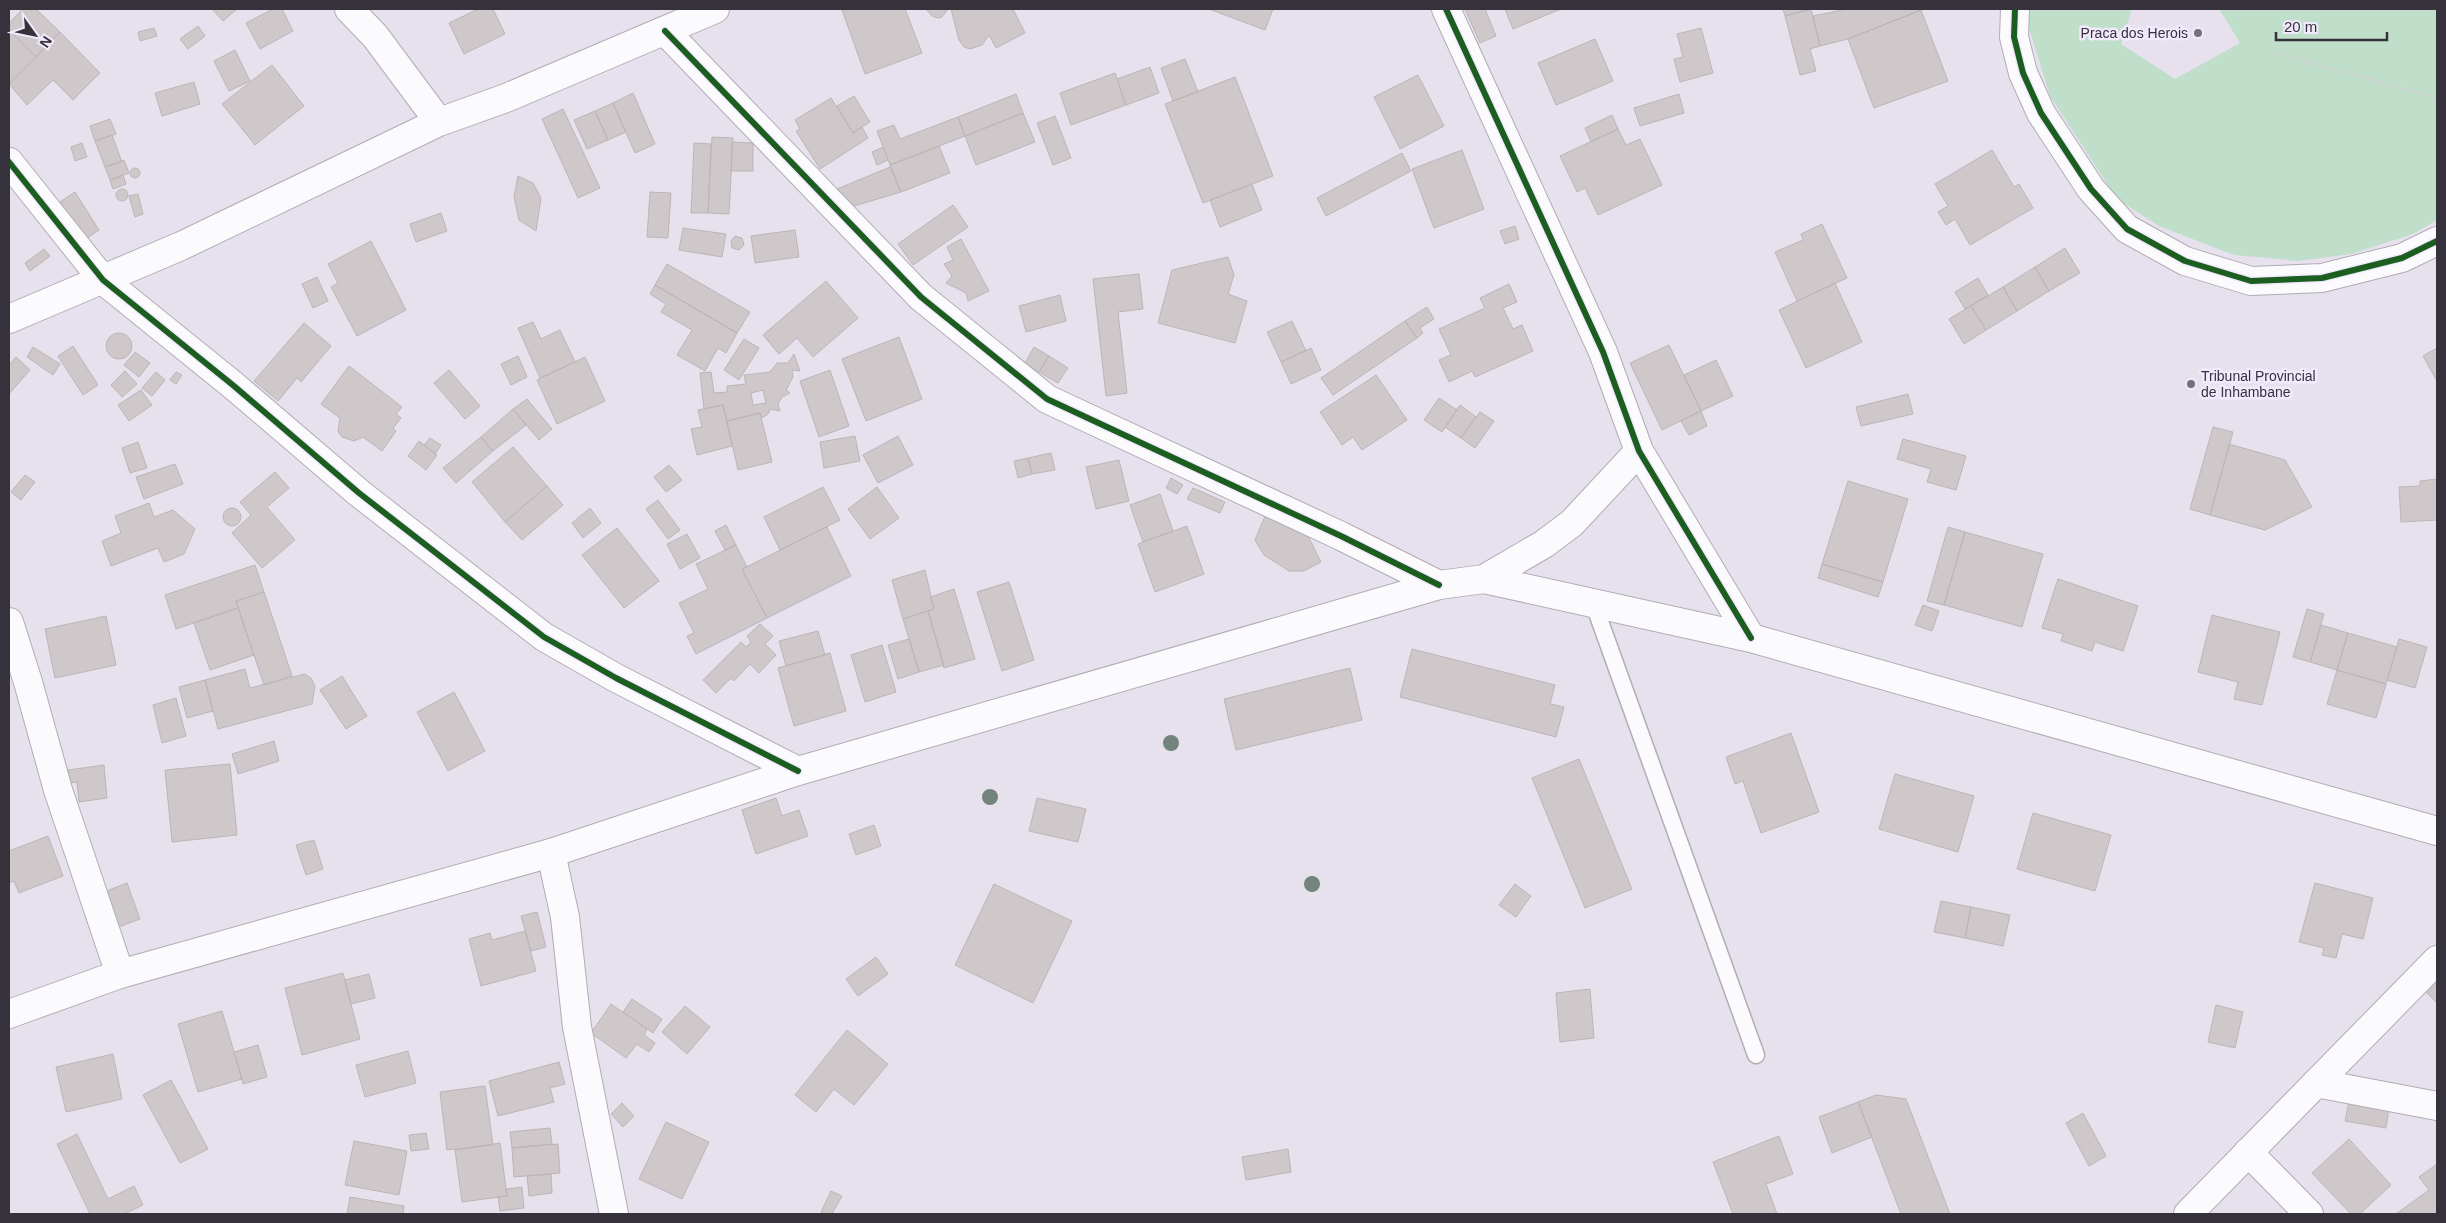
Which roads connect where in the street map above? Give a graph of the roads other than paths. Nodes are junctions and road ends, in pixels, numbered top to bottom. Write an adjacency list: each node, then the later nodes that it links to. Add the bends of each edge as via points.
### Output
1 (349, 9): 6 (street, via 375,36)
2 (716, 9): 5 (street)
3 (1446, 9): 11 (street, via 1603,352)
4 (2015, 9): 8 (street, via 2014,37 2023,73 2041,113 2091,189 2127,229 2185,261 2251,281 2322,278 2402,258)
5 (666, 31): 6 (street, via 506,98); 13 (street, via 921,297 1047,399)
6 (439, 122): 9 (street)
7 (9, 162): 9 (street)
8 (2437, 241)
9 (104, 280): 10 (street); 17 (street, via 359,493 544,637 616,678)
10 (9, 320)
11 (1639, 451): 12 (street, via 1572,523 1544,544); 16 (street)
12 (1484, 579): 13 (street); 14 (street)
13 (1439, 585): 17 (street)
14 (1593, 602): 16 (street); 23 (lane)
15 (9, 622): 21 (street, via 58,790)
16 (1751, 638): 18 (street)
17 (798, 771): 19 (street)
18 (2437, 831)
19 (550, 853): 21 (street); 27 (street, via 565,917 577,1027)
20 (2437, 960): 24 (street)
21 (120, 974): 22 (street)
22 (9, 1014)
23 (1756, 1055)
24 (2316, 1083): 25 (street); 26 (street)
25 (2437, 1106)
26 (2248, 1152): 28 (street); 29 (street)
27 (614, 1214)
28 (2188, 1214)
29 (2309, 1214)

